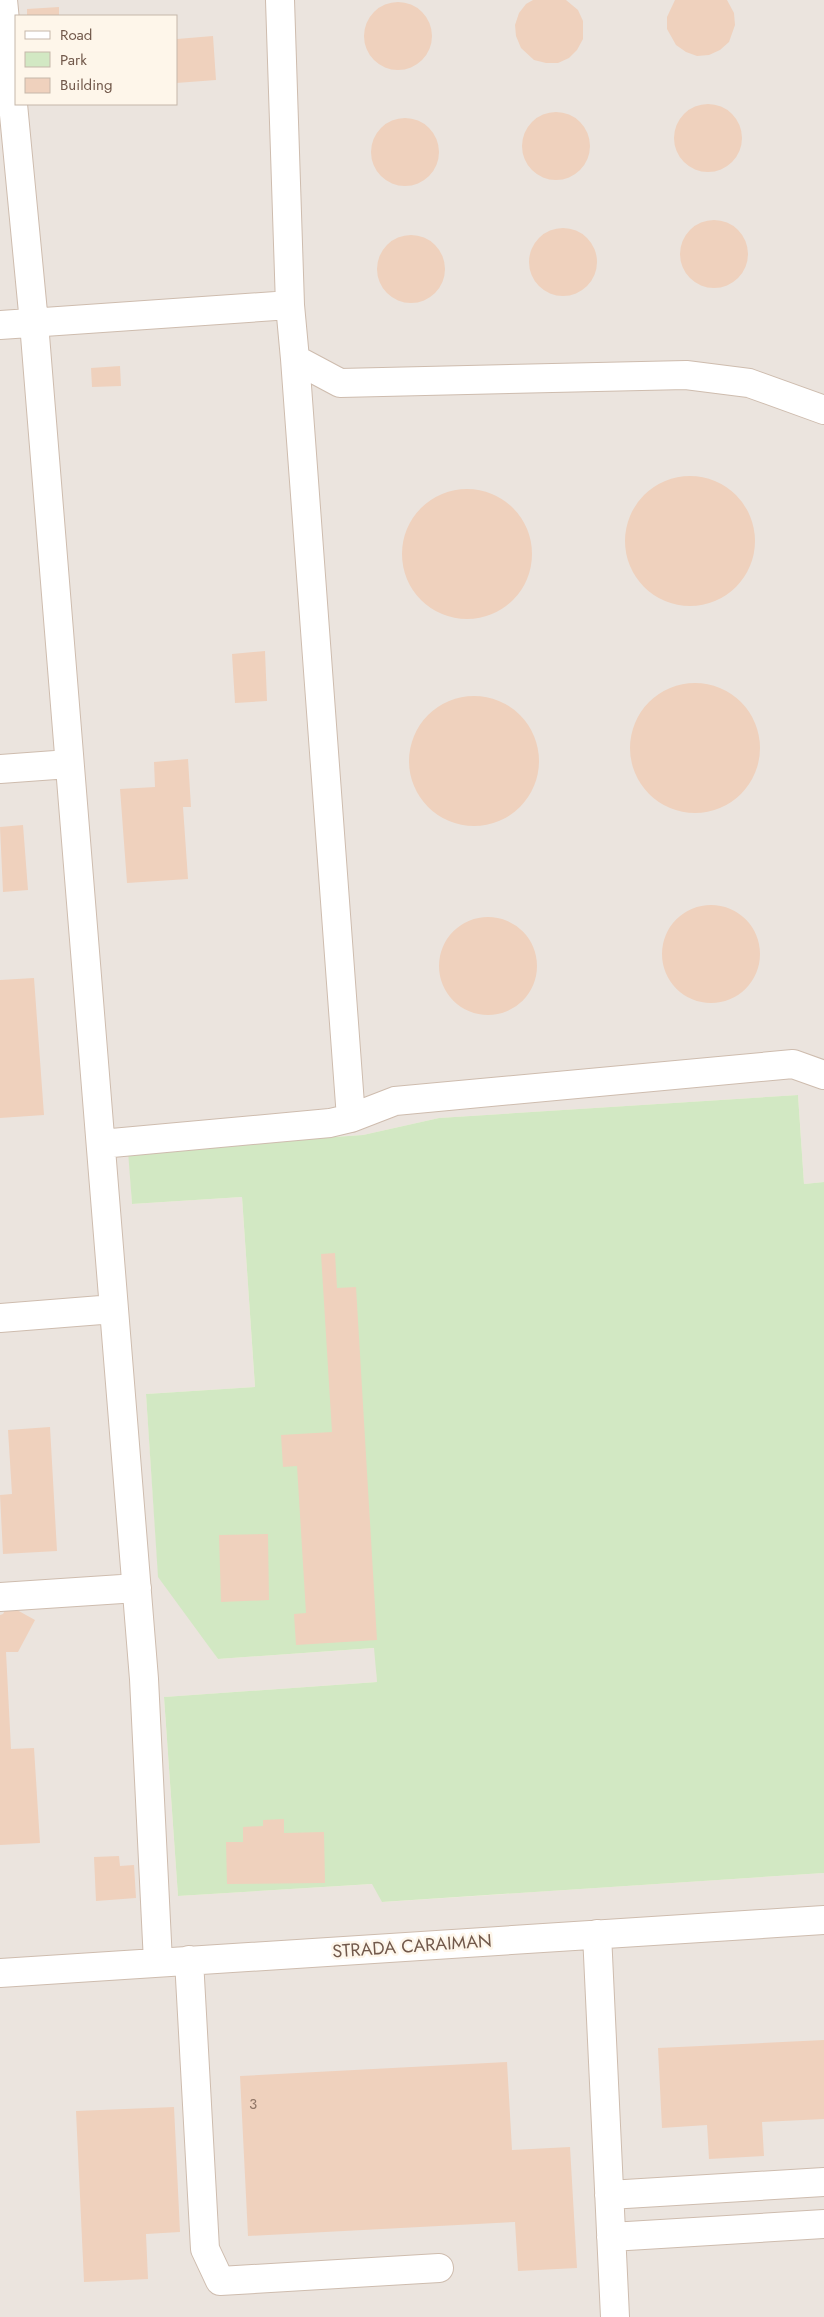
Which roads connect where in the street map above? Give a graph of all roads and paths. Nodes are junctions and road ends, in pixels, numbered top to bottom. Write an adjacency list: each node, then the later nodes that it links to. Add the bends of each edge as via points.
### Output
1 (3, 0): 3 (street)
2 (280, 0): 4 (street)
3 (4, 43): 5 (street)
4 (290, 305): 5 (street); 7 (street)
5 (34, 323): 6 (street); 9 (street)
6 (0, 326)
7 (295, 359): 8 (street, via 340,383 686,375 749,383); 12 (street)
8 (824, 410)
9 (69, 764): 10 (street); 13 (street)
10 (0, 769)
11 (824, 1075): 12 (street, via 794,1064 395,1101)
12 (351, 1118): 13 (street, via 330,1123)
13 (101, 1144): 14 (street)
14 (114, 1309): 15 (street); 16 (street)
15 (0, 1318)
16 (137, 1588): 17 (street); 21 (street)
17 (0, 1597)
18 (824, 1920): 19 (street, STRADA CARAIMAN)
19 (597, 1934): 20 (street, STRADA CARAIMAN); 24 (street)
20 (189, 1960): 21 (street, STRADA CARAIMAN); 27 (street, via 205,2249 220,2281)
21 (158, 1962): 22 (street, STRADA CARAIMAN)
22 (0, 1972)
23 (824, 2182): 24 (street)
24 (609, 2195): 26 (street)
25 (824, 2224): 26 (street)
26 (610, 2237): 28 (street)
27 (439, 2268)
28 (615, 2317)

